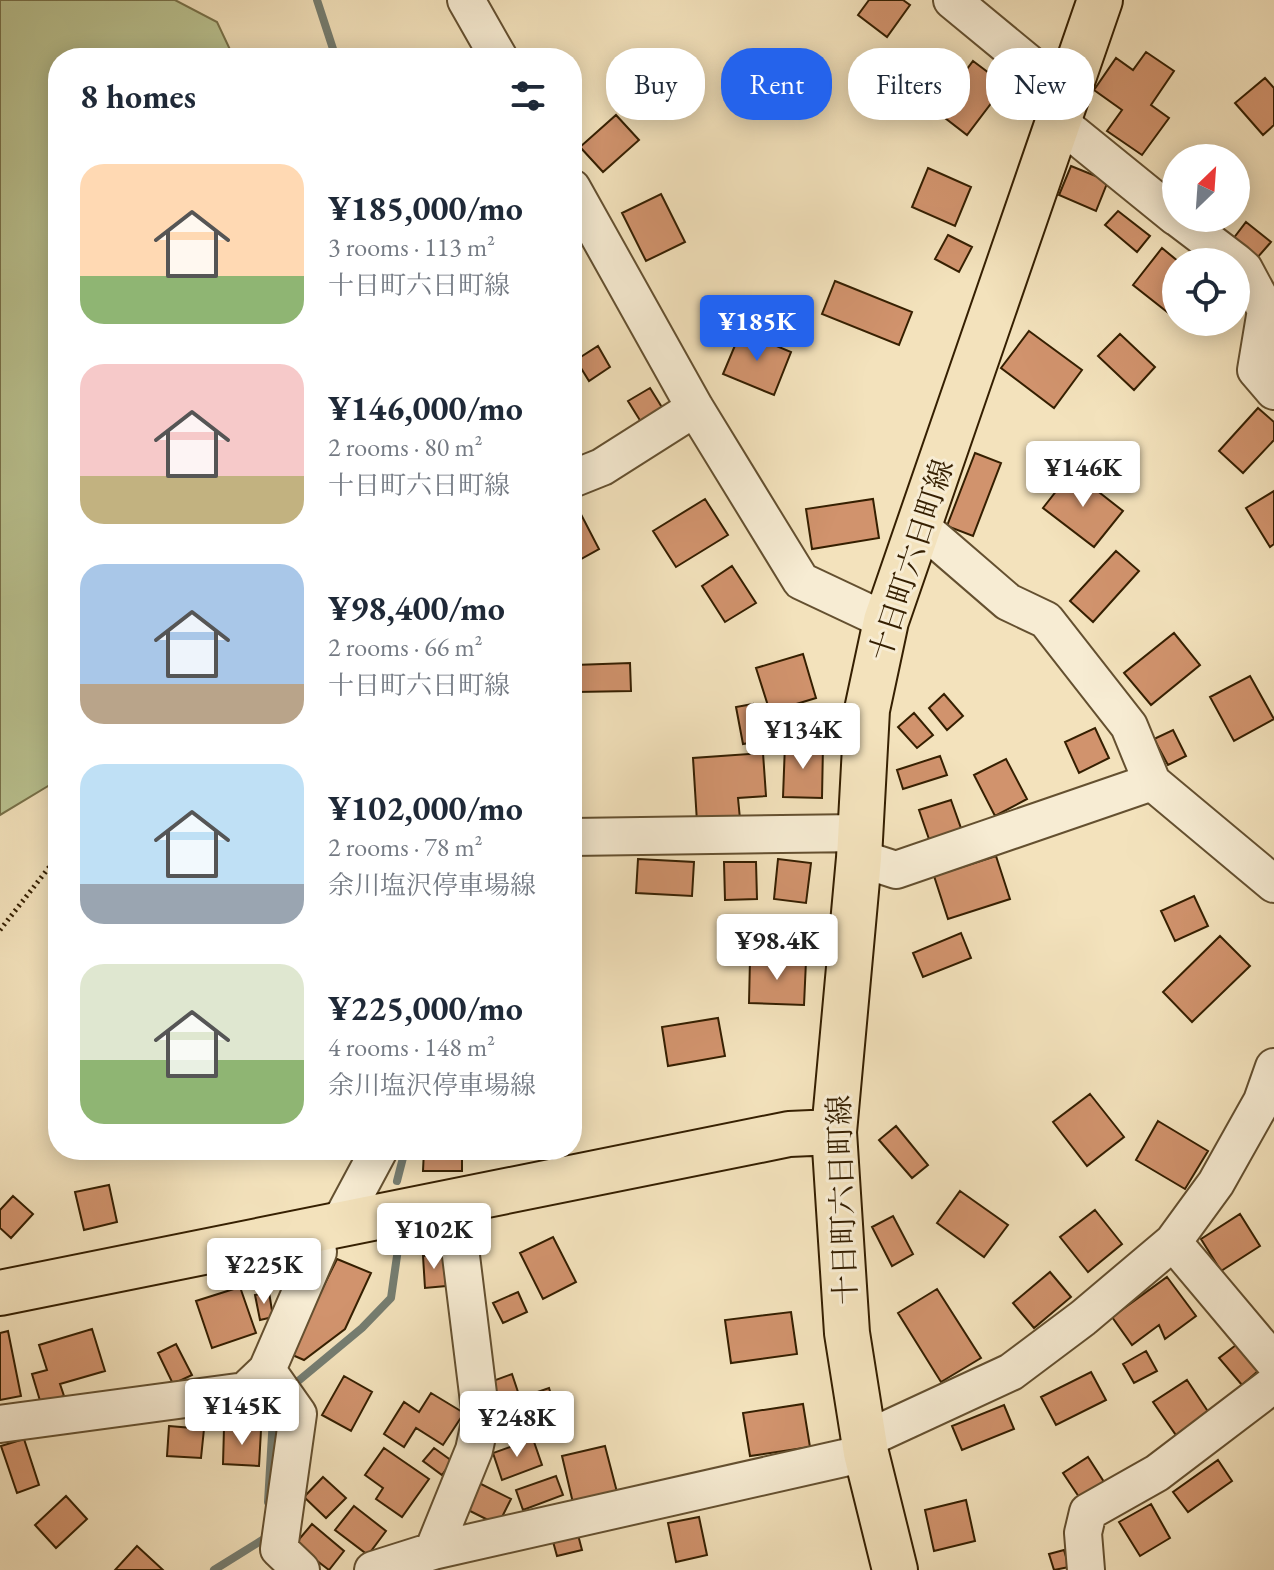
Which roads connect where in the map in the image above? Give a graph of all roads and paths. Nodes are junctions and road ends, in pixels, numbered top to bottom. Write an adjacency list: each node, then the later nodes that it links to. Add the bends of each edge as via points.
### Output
1 (466, 0): 4 (street)
2 (952, 0): 5 (street)
3 (1100, 0): 6 (main road, 十日町六日町線)
4 (493, 48)
5 (1001, 48)
6 (1084, 48)
7 (1059, 120): 17 (main road, 十日町六日町線)
8 (1076, 120): 9 (street)
9 (1162, 203)
10 (582, 206): 15 (street)
11 (1197, 232): 12 (street)
12 (1218, 248)
13 (1250, 280): 14 (street, via 1266,310 1256,370)
14 (1274, 391)
15 (695, 408): 16 (street); 18 (street, via 801,581)
16 (582, 475)
17 (920, 526): 18 (main road, 十日町六日町線); 19 (street, via 1008,602 1046,620 1129,726)
18 (886, 621): 21 (main road, 十日町六日町線, via 867,710)
19 (1152, 782): 21 (street, via 896,870); 23 (street)
20 (582, 837): 21 (street)
21 (859, 846): 26 (main road, 十日町六日町線)
22 (48, 869): 24 (path)
23 (1274, 884)
24 (0, 930)
25 (1274, 1067): 30 (street, via 1262,1101 1216,1183)
26 (834, 1132): 28 (main road, via 789,1134); 36 (main road, 十日町六日町線, via 847,1333)
27 (372, 1160): 29 (street)
28 (454, 1199): 29 (main road); 37 (street, via 481,1418 474,1450)
29 (328, 1224): 31 (main road); 33 (street)
30 (1173, 1242): 32 (street); 36 (street, via 1011,1372)
31 (0, 1293)
32 (1274, 1362)
33 (267, 1370): 35 (street, via 245,1391); 38 (street, via 298,1414 279,1549)
34 (1274, 1384): 41 (street, via 1157,1473 1088,1512 1083,1533)
35 (0, 1424)
36 (865, 1447): 37 (street); 40 (main road, 十日町六日町線)
37 (433, 1551): 39 (street)
38 (301, 1570)
39 (373, 1570)
40 (895, 1570)
41 (1086, 1570)

